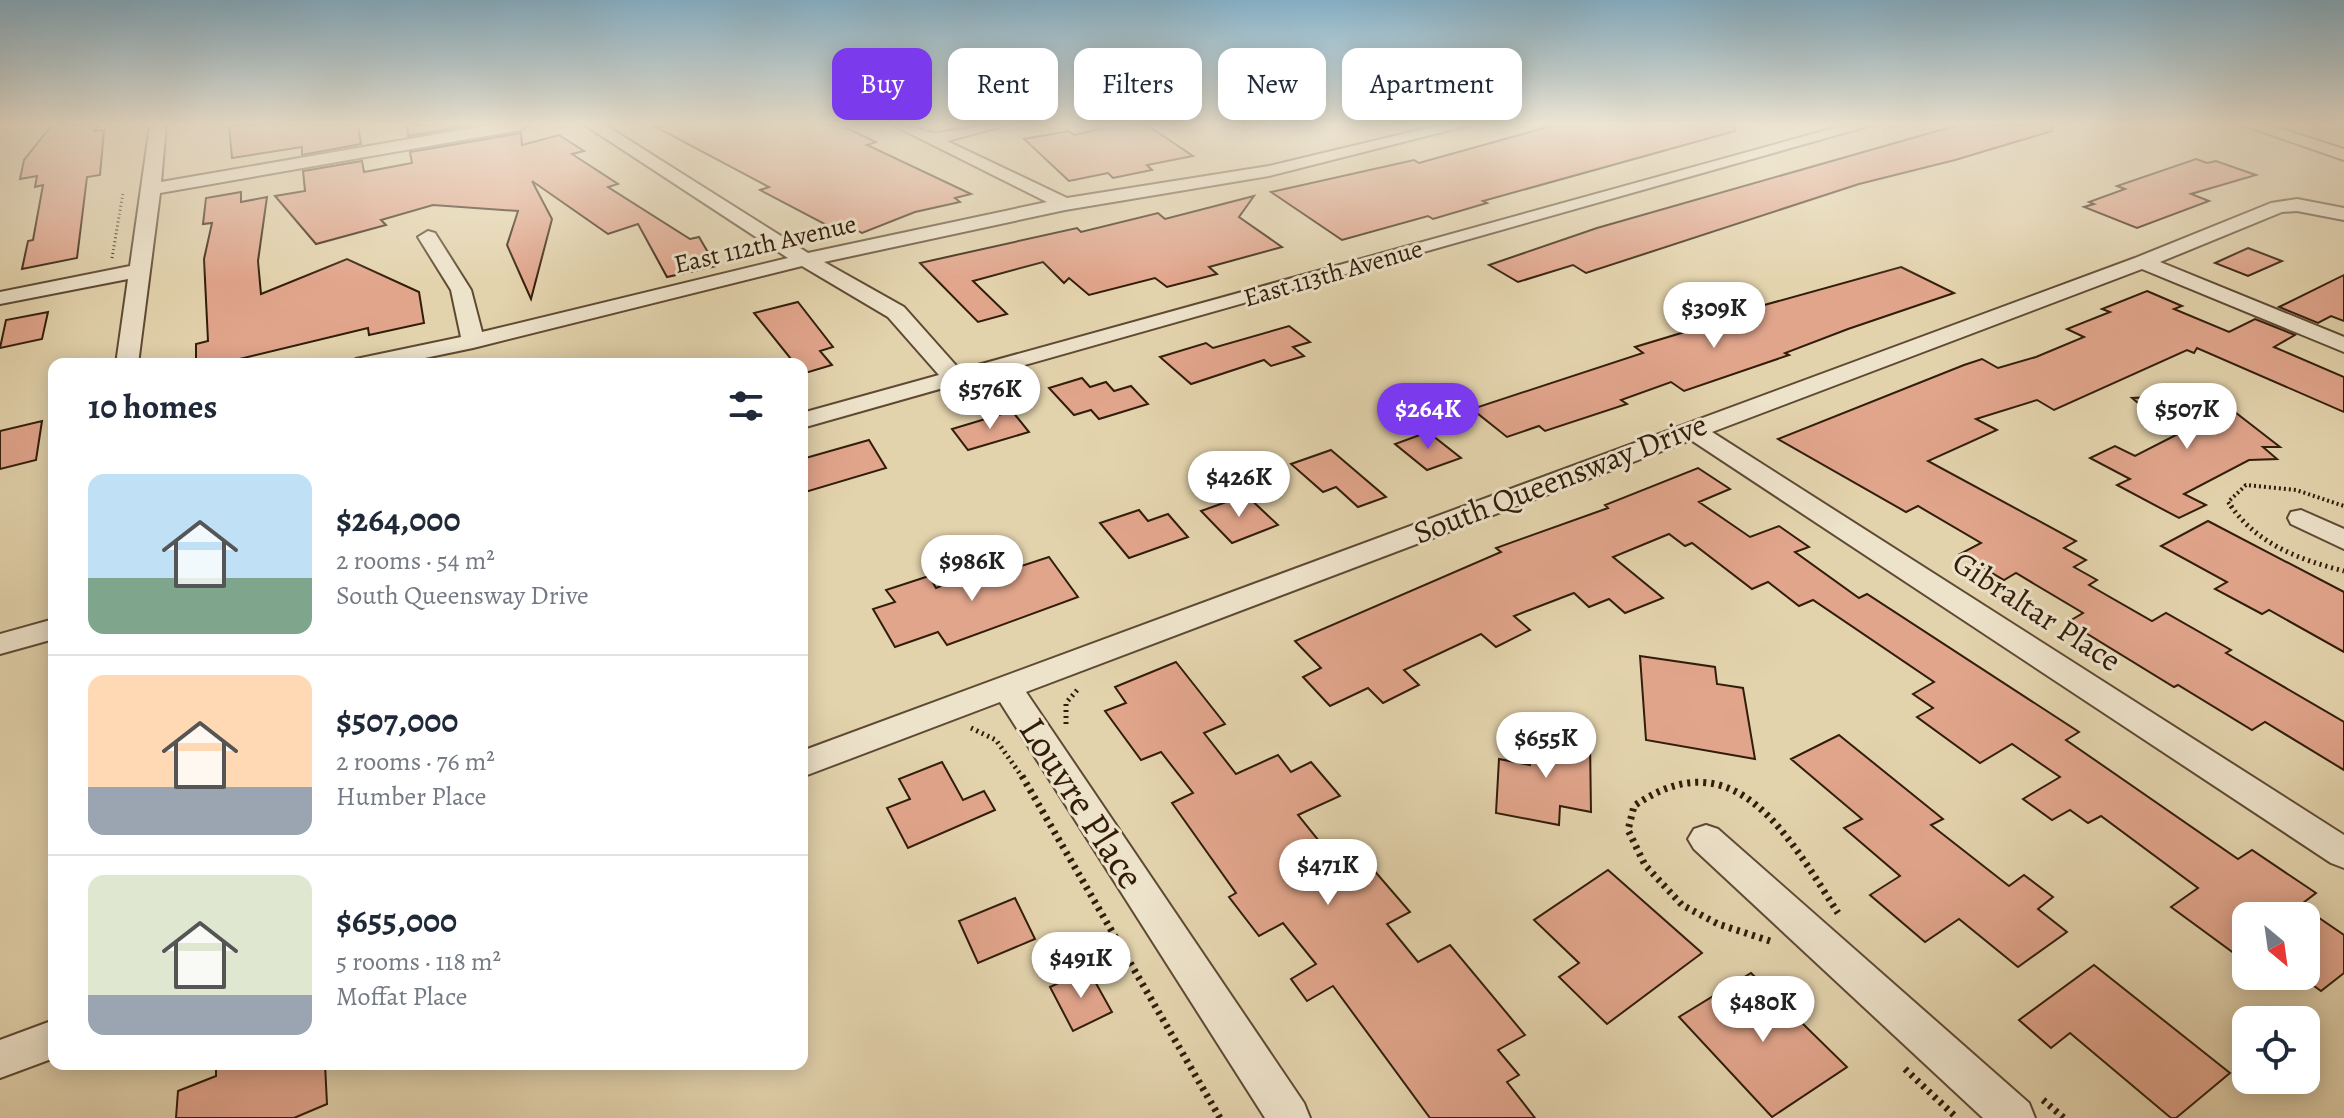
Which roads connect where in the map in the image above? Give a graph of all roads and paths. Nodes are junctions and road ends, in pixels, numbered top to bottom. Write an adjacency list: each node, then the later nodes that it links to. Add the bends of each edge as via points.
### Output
1 (154, 177): 8 (street)
2 (221, 177): 8 (street)
3 (675, 177): 12 (street)
4 (1009, 177): 9 (street)
5 (1231, 177): 9 (street, East 112th Avenue)
6 (1677, 177): 21 (street, East 113th Avenue)
7 (124, 186): 13 (path)
8 (153, 189): 15 (street)
9 (1065, 204): 12 (street, East 112th Avenue)
10 (2332, 211): 14 (street, South Queensway Drive, via 2278,207)
11 (428, 237): 17 (street, via 461,290)
12 (804, 260): 17 (street, East 112th Avenue); 21 (street, via 896,312)
13 (111, 262)
14 (2142, 262): 18 (street); 23 (street, South Queensway Drive)
15 (138, 271): 16 (street); 19 (street)
16 (0, 298)
17 (473, 341): 20 (street, East 112th Avenue)
18 (2344, 345)
19 (128, 358)
20 (392, 358)
21 (955, 379): 22 (street, East 113th Avenue)
22 (808, 419)
23 (1690, 429): 29 (street, South Queensway Drive); 34 (street, Gibraltar Place)
24 (2301, 518): 25 (street)
25 (2344, 540)
26 (48, 631): 27 (street)
27 (0, 644)
28 (1085, 684): 31 (path, via 1068,697 1063,715)
29 (1007, 688): 32 (street, South Queensway Drive); 38 (street, Louvre Place)
30 (965, 726): 37 (path, via 996,740 1012,759)
31 (1067, 728)
32 (808, 762)
33 (1706, 839): 39 (street)
34 (2344, 853)
35 (48, 1041): 36 (street)
36 (0, 1059)
37 (1220, 1118)
38 (1289, 1118)
39 (2014, 1118)

